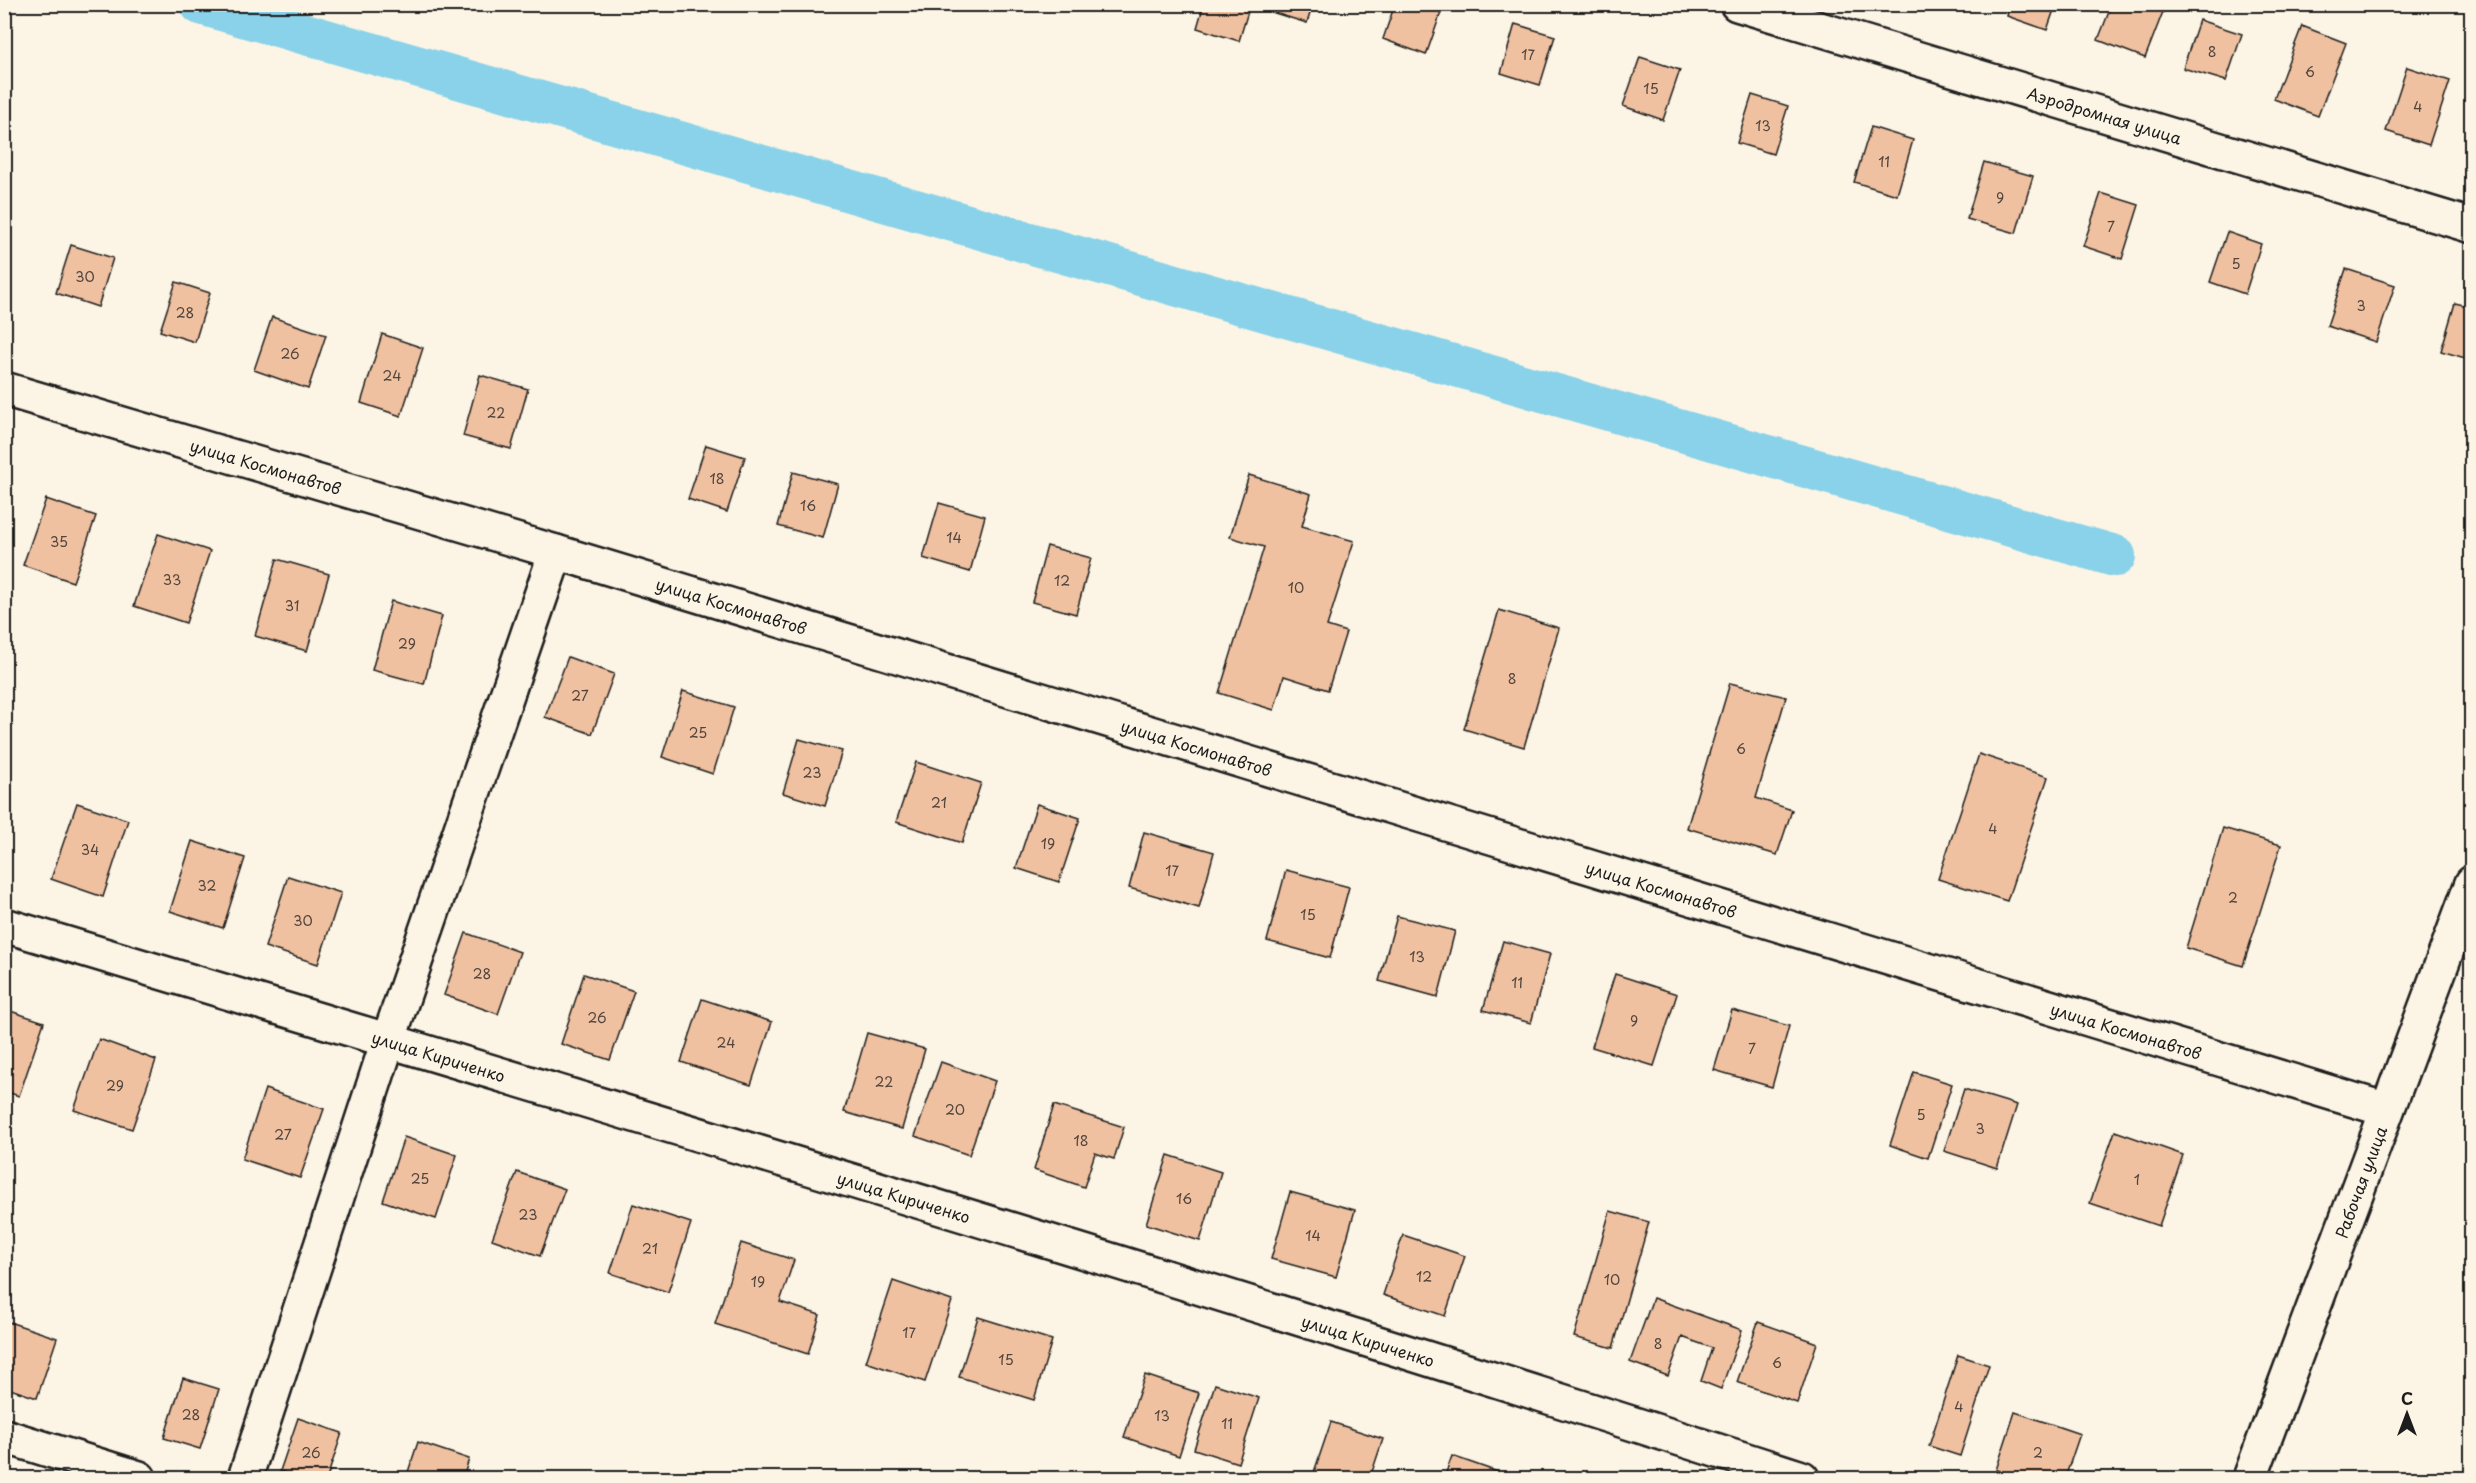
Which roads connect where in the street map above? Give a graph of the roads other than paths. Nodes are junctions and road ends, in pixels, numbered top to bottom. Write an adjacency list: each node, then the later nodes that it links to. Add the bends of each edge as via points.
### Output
1 (1737, 4): 2 (street, Аэродромная улица)
2 (2472, 226)
3 (4, 389): 4 (street, улица Космонавтов)
4 (556, 552): 7 (street); 8 (street, улица Космонавтов)
5 (2472, 883): 8 (street, Рабочая улица)
6 (4, 925): 7 (street, улица Кириченко)
7 (388, 1041): 11 (street); 12 (street, улица Кириченко, via 1583,1408)
8 (2387, 1110): 13 (street, Рабочая улица)
9 (4, 1436): 10 (street)
10 (139, 1479)
11 (244, 1479)
12 (1802, 1479)
13 (2250, 1479)

